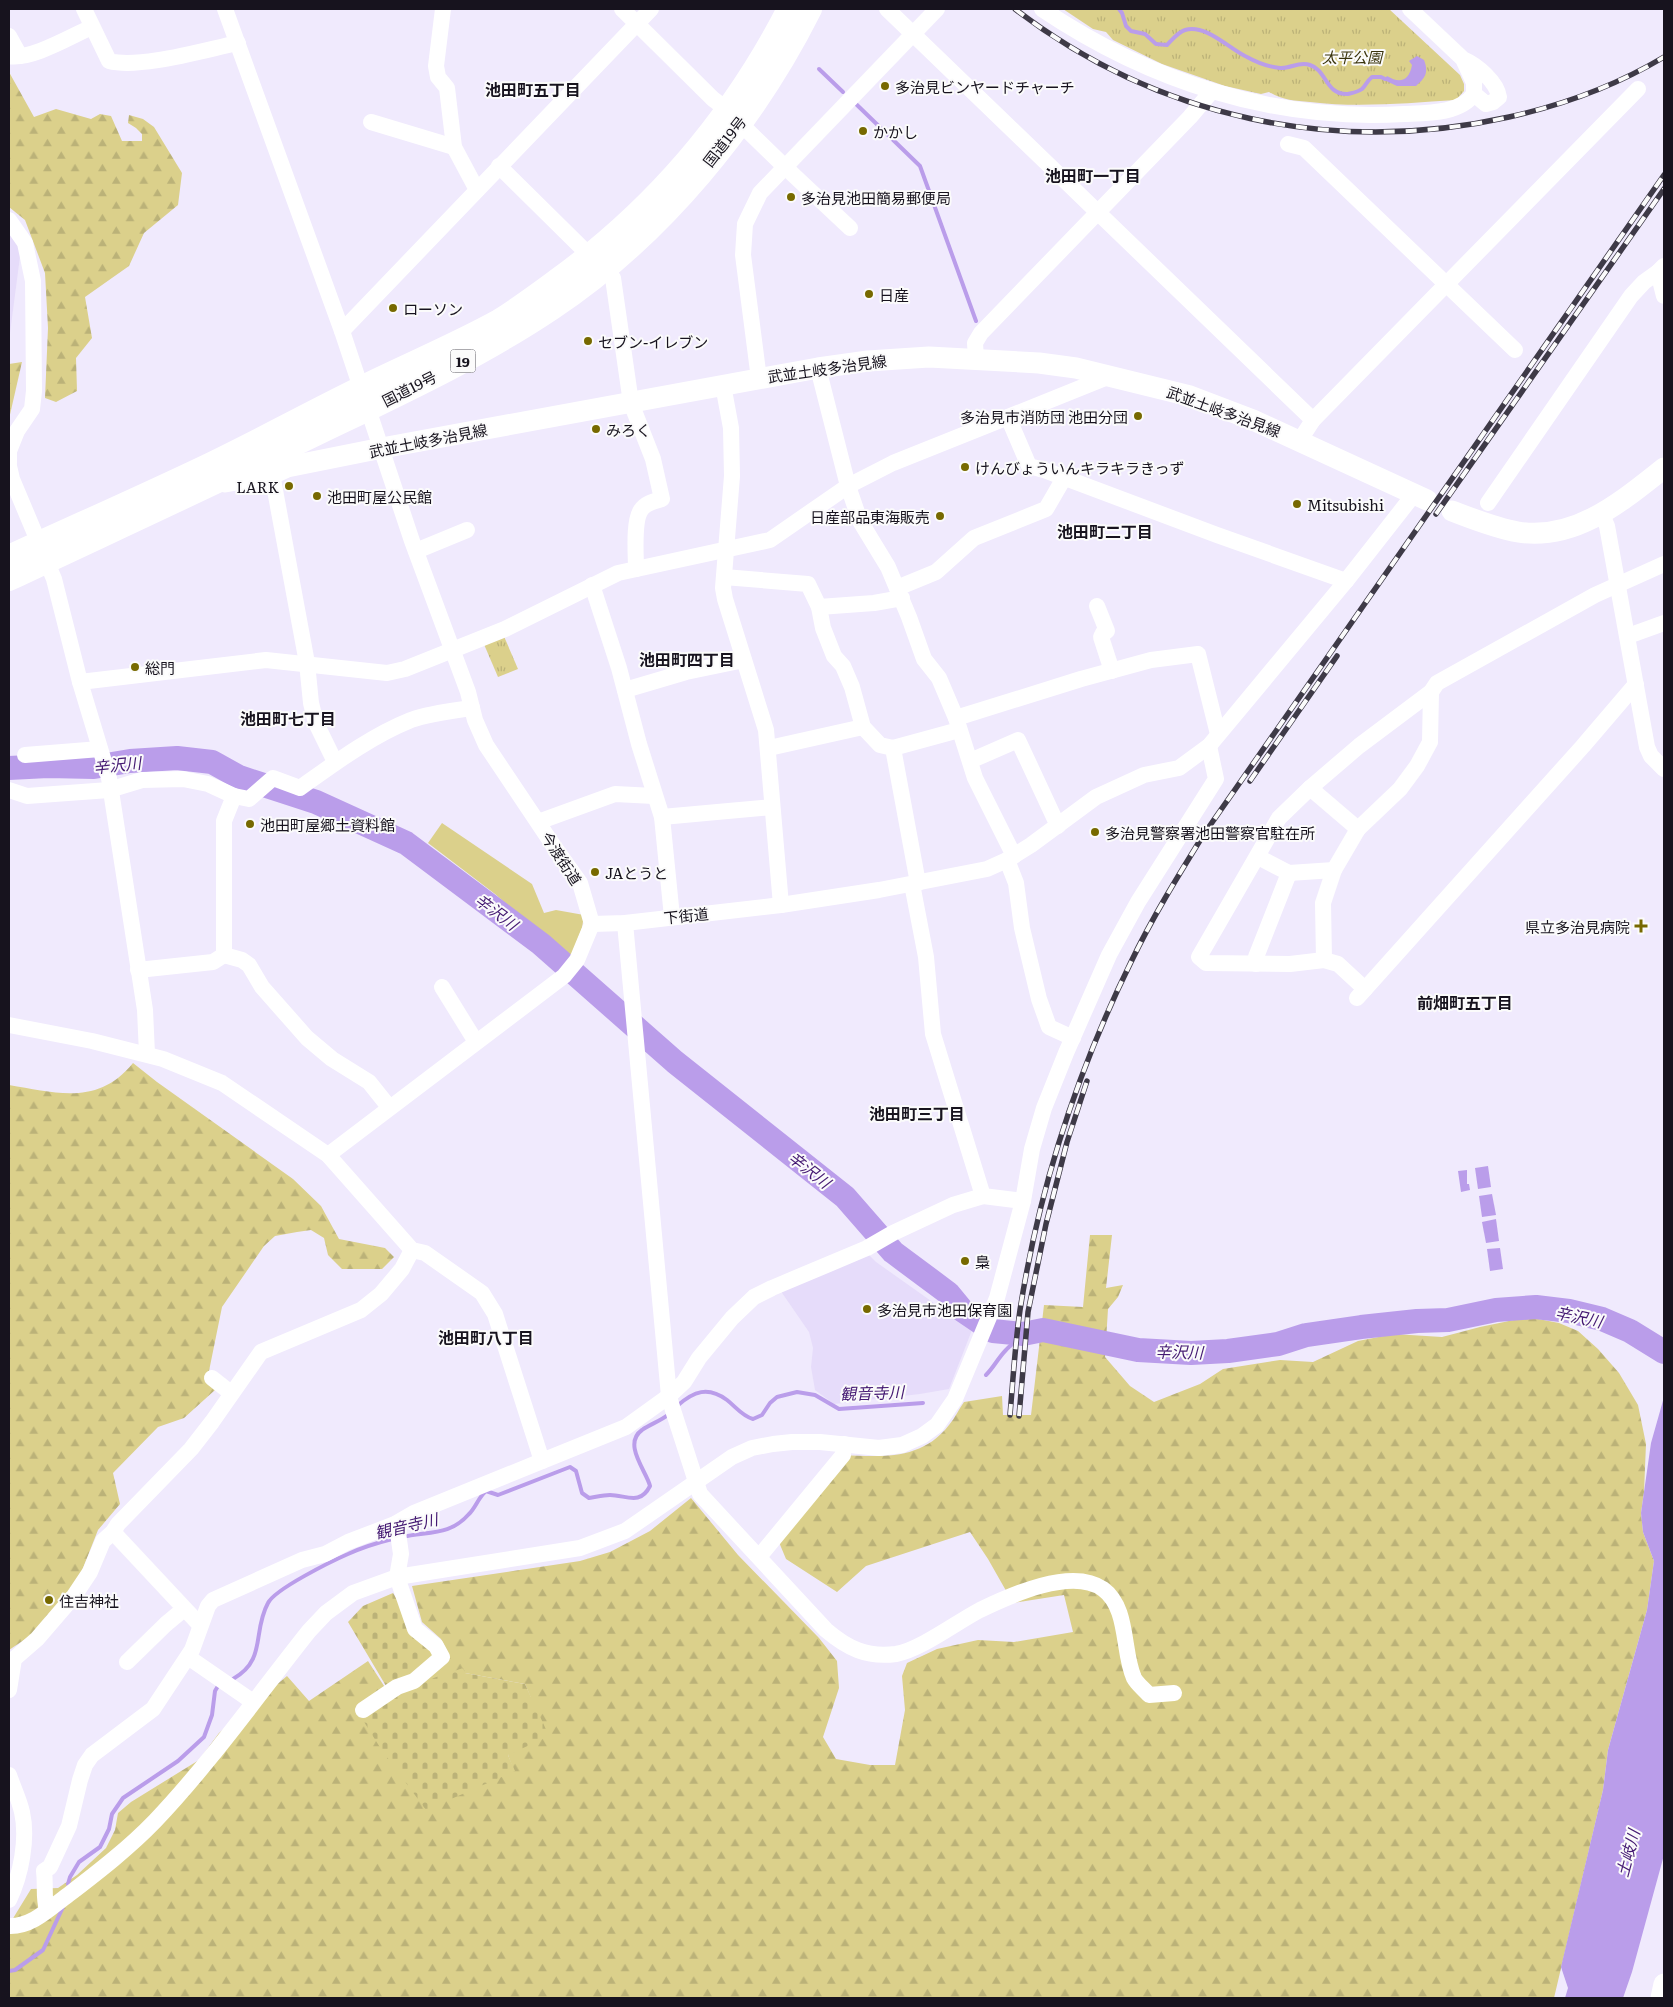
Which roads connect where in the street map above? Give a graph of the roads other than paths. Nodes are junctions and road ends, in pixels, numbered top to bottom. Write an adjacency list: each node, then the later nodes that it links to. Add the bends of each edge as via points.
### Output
1 (84, 9): 13 (street)
2 (225, 9): 16 (street, 今渡街道)
3 (443, 9): 26 (street, via 436,66 438,77 447,88)
4 (622, 9): 12 (street)
5 (651, 9): 12 (street)
6 (788, 9): 33 (highway, 国道19号 / 19, via 753,73 723,117)
7 (810, 9): 33 (highway, 国道19号 / 19, via 758,97 711,160 661,217)
8 (886, 9): 14 (street)
9 (937, 9): 14 (street)
10 (1042, 9): 20 (street, via 1076,32 1136,63)
11 (1410, 9): 18 (street)
12 (637, 23): 22 (street); 27 (street)
13 (92, 27): 16 (street, via 109,61 119,64); 17 (street, via 34,53)
14 (912, 34): 28 (street); 30 (street)
15 (9, 36): 17 (street)
16 (238, 43): 37 (street, 今渡街道)
17 (14, 56)
18 (1463, 59): 21 (street); 21 (street, via 1498,90 1499,97 1493,102)
19 (1638, 89): 35 (street)
20 (1211, 92): 21 (street, via 1300,111 1369,116 1457,108); 30 (street)
21 (1480, 99)
22 (721, 105)
23 (372, 122): 26 (street)
24 (748, 131): 28 (street)
25 (1288, 144): 35 (street, via 1304,148)
26 (454, 148): 29 (street)
27 (499, 166): 29 (street); 33 (street)
28 (785, 167): 32 (street); 42 (street, via 760,193 745,224 743,255)
29 (477, 190): 37 (street)
30 (1097, 212): 39 (street, via 981,333 975,343); 47 (street)
31 (9, 220): 50 (street, via 25,243 33,281 34,391 32,409 17,431 9,451)
32 (850, 228)
33 (597, 262): 44 (highway, 国道19号 / 19); 45 (street, via 612,278)
34 (1661, 269): 36 (street); 57 (street, via 1631,296)
35 (1447, 284): 38 (street); 47 (street)
36 (1664, 296)
37 (342, 331): 44 (street, 今渡街道)
38 (1515, 350)
39 (976, 359): 40 (main road, 武並土岐多治見線, via 895,358); 41 (main road, 武並土岐多治見線, via 1039,363)
40 (818, 368): 42 (main road, 武並土岐多治見線); 55 (street)
41 (1110, 376): 46 (street); 48 (main road, 武並土岐多治見線, via 1190,396)
42 (759, 378): 43 (main road, 武並土岐多治見線)
43 (723, 385): 45 (main road, 武並土岐多治見線); 61 (street, via 731,428 732,476)
44 (365, 398): 49 (street, 今渡街道); 54 (highway, 国道19号 / 19); 63 (highway, 国道19号 / 19, via 205,467)
45 (631, 403): 49 (main road, 武並土岐多治見線); 66 (street, via 653,459 662,499 644,505 640,511)
46 (1008, 417): 53 (street, via 1029,466); 55 (street, via 894,463)
47 (1313, 420): 48 (street)
48 (1300, 440): 56 (main road, 武並土岐多治見線)
49 (382, 448): 52 (main road, 武並土岐多治見線, via 287,467); 62 (street, 今渡街道)
50 (9, 464): 63 (street, via 12,479)
51 (1664, 468): 59 (main road)
52 (272, 474): 54 (main road, 武並土岐多治見線); 79 (street)
53 (1064, 478): 69 (street); 72 (street, via 1046,509 974,538 936,572)
54 (212, 485): 63 (highway, 国道19号 / 19)
55 (848, 486): 61 (street, via 770,540); 72 (street, via 860,521 881,554)
56 (1421, 497): 69 (street, 下街道)
57 (1488, 503)
58 (1452, 511): 59 (main road, via 1493,526 1542,533 1568,528)
59 (1602, 515): 70 (street)
60 (467, 530): 62 (street)
61 (727, 549): 66 (street); 67 (street)
62 (416, 551): 77 (street, 今渡街道)
63 (44, 552): 64 (highway, 国道19号 / 19); 68 (highway, 国道19号 / 19); 81 (street)
64 (9, 557)
65 (1664, 564): 70 (street)
66 (636, 569): 71 (street)
67 (724, 577): 74 (street, via 808,584); 78 (street, via 725,600)
68 (9, 579)
69 (1346, 582): 88 (street, 下街道)
70 (1618, 583): 76 (street); 84 (street, via 1437,683)
71 (592, 585): 77 (street, via 505,629); 83 (street)
72 (899, 593): 74 (street, via 874,603); 86 (street, via 924,659 939,678)
73 (1097, 606): 80 (street, via 1107,632 1101,637)
74 (819, 607): 87 (street, via 823,628 852,687)
75 (1664, 623): 76 (street)
76 (1628, 636): 82 (street)
77 (452, 649): 79 (street, via 387,673); 85 (street, 今渡街道)
78 (744, 660): 83 (street, via 686,672); 89 (street, via 762,714)
79 (307, 663): 81 (street, via 266,660); 94 (street, via 316,723)
80 (1112, 671): 86 (street); 88 (street, via 1151,660 1198,654)
81 (80, 682): 91 (street)
82 (1636, 684): 95 (street, via 1647,747 1651,756); 116 (street, via 1361,993 1338,964)
83 (625, 690): 100 (street)
84 (1430, 692): 97 (street); 105 (street, via 1430,742 1400,789)
85 (472, 708): 94 (street, via 411,720 373,738); 103 (street, 今渡街道, via 486,745)
86 (958, 724): 90 (street); 93 (street)
87 (863, 727): 89 (street); 90 (street, via 880,745)
88 (1213, 740): 104 (street, 下街道, via 1179,768 1144,775 1096,797); 121 (street, via 1216,779 1138,902 1109,955)
89 (769, 748): 101 (street)
90 (893, 748): 110 (street)
91 (100, 750): 92 (street); 96 (street)
92 (25, 755)
93 (970, 761): 104 (street, via 1018,740); 107 (street, via 974,778 996,818)
94 (335, 762): 99 (street, via 300,788 273,778 249,799)
95 (1664, 768)
96 (109, 784): 98 (street, via 27,796); 99 (street, via 183,779 208,784); 118 (street)
97 (1310, 788): 105 (street); 106 (street, via 1279,818)
98 (9, 790)
99 (234, 796): 115 (street, via 224,821)
100 (654, 796): 102 (street); 103 (street, via 615,794)
101 (772, 807): 102 (street); 111 (street)
102 (662, 817): 112 (street)
103 (538, 822): 114 (street, 今渡街道, via 580,883)
104 (1058, 826): 107 (street, 下街道)
105 (1358, 829): 108 (street)
106 (1258, 857): 109 (street); 117 (street, via 1199,957 1206,963)
107 (1011, 858): 110 (street, 下街道, via 987,868); 121 (street, via 1022,928 1048,1027)
108 (1334, 870): 109 (street); 116 (street, via 1323,902)
109 (1289, 873): 117 (street)
110 (915, 883): 111 (street, 下街道); 126 (street, via 933,1034)
111 (781, 905): 112 (street, 下街道)
112 (672, 917): 113 (street, 下街道)
113 (625, 923): 114 (street, 下街道); 131 (street)
114 (592, 924): 122 (street, via 577,960 564,976)
115 (224, 955): 118 (street, via 213,962); 124 (street, via 249,965 262,987 307,1038 332,1059 369,1082)
116 (1324, 960): 117 (street)
117 (1256, 964)
118 (138, 970): 123 (street, via 146,1010)
119 (442, 987): 122 (street)
120 (9, 1025): 123 (street)
121 (1073, 1038): 127 (street, via 1044,1108)
122 (476, 1042): 124 (street)
123 (147, 1054): 125 (street, via 222,1083)
124 (389, 1107): 125 (street)
125 (328, 1155): 128 (street)
126 (983, 1196): 127 (street); 131 (street, via 953,1205 754,1297 698,1358)
127 (1023, 1201): 132 (street, via 997,1298 956,1400 937,1425 902,1445 879,1448)
128 (412, 1250): 130 (street, via 402,1269 381,1294 361,1310 261,1352); 133 (street, via 426,1253 482,1293 496,1314)
129 (212, 1378): 130 (street)
130 (231, 1393): 135 (street, via 191,1448)
131 (672, 1405): 133 (street); 134 (street)
132 (844, 1444): 134 (street, via 792,1442 752,1448 732,1457); 137 (street, via 843,1455)
133 (542, 1461): 136 (street, via 414,1513)
134 (695, 1482): 137 (street, via 700,1494); 138 (street, via 625,1531 580,1548)
135 (113, 1532): 139 (street); 143 (street, via 103,1541 90,1572 74,1596)
136 (398, 1532): 138 (street, via 401,1554); 140 (street, via 348,1542 217,1597 208,1606)
137 (759, 1557): 145 (street, via 826,1630 857,1652 898,1653 980,1610 1041,1586 1059,1582 1093,1583 1105,1591 1122,1622 1128,1661 1135,1680 1149,1695)
138 (397, 1577): 146 (street, via 353,1593 326,1613); 147 (street, via 415,1629 436,1646 442,1657 414,1680 397,1687)
139 (184, 1609): 140 (street); 142 (street)
140 (200, 1625): 141 (street)
141 (188, 1657): 146 (street); 150 (street, via 153,1709 92,1755 85,1765 69,1826 50,1867)
142 (128, 1662)
143 (10, 1665): 144 (street, via 12,1678)
144 (9, 1690)
145 (1174, 1693)
146 (253, 1702): 152 (street, via 154,1822 106,1865)
147 (363, 1710)
148 (9, 1775): 149 (street, via 22,1812)
149 (24, 1837): 150 (street, via 32,1862 38,1870); 151 (street)
150 (44, 1871): 152 (street, via 43,1895)
151 (9, 1900)
152 (47, 1910): 153 (street, via 36,1919 19,1926)
153 (9, 1926)
154 (1664, 1984): 155 (main road)
155 (1661, 1998)

